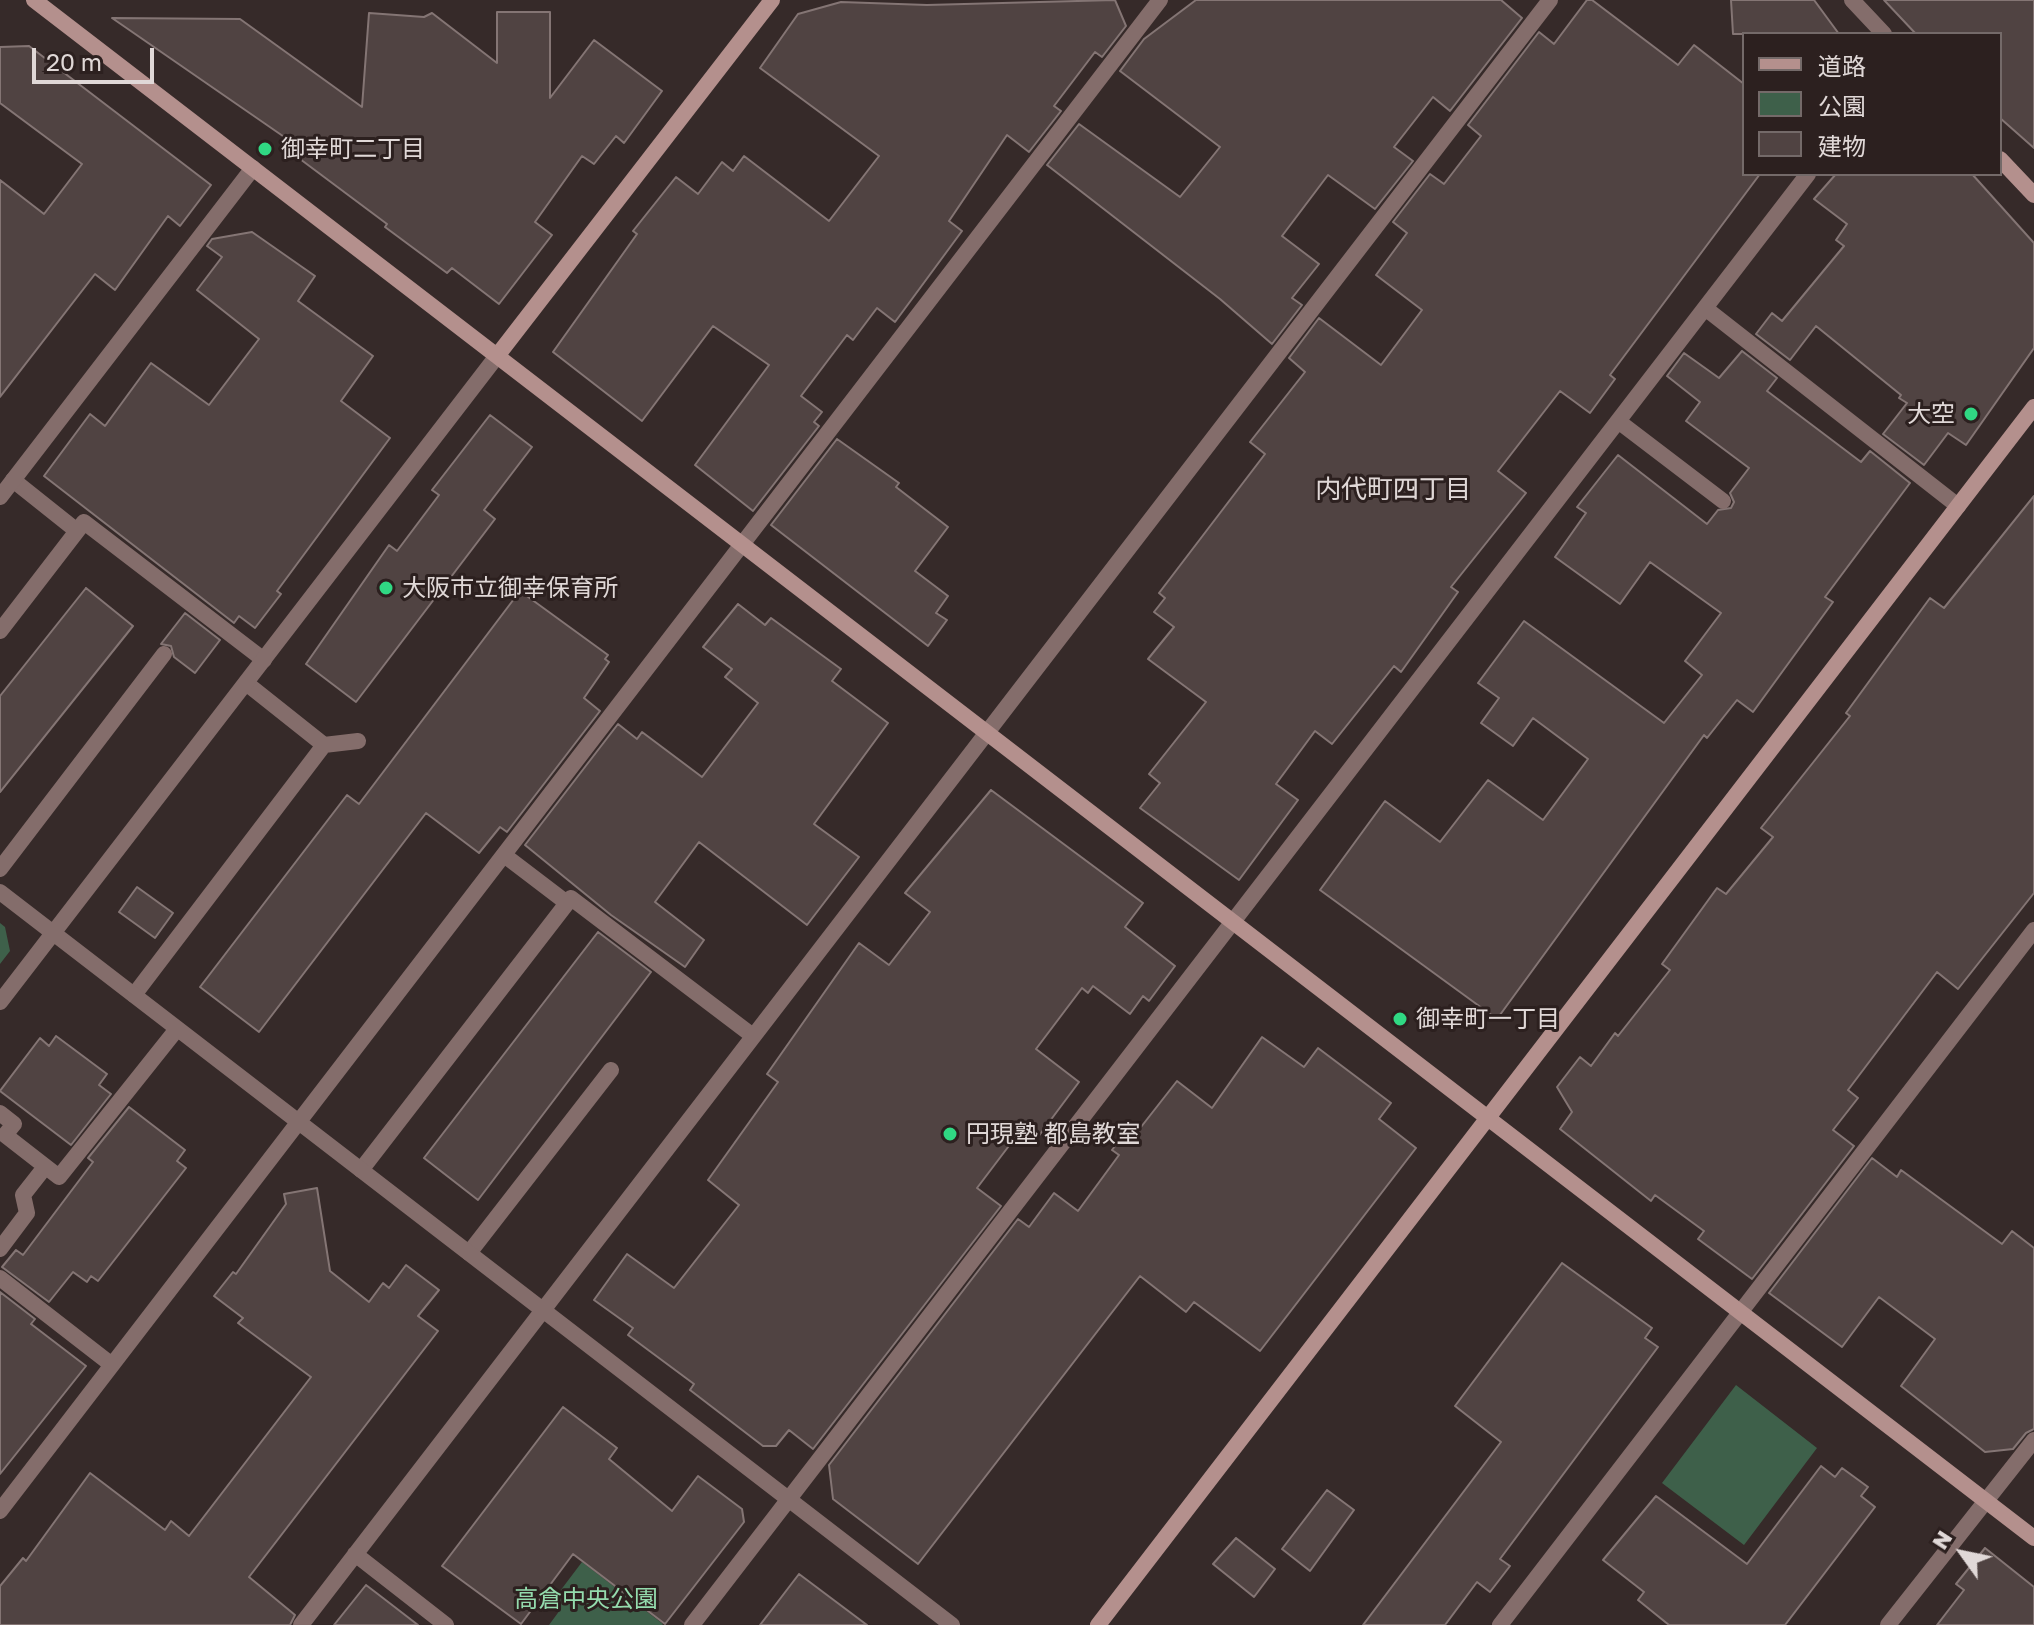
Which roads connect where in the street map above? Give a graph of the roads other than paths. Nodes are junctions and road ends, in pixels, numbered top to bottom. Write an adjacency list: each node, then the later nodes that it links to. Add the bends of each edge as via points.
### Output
1 (34, 0): 8 (street)
2 (772, 0): 12 (street)
3 (1160, 0): 20 (street)
4 (1550, 0): 25 (street)
5 (1852, 0): 6 (street)
6 (1882, 32)
7 (2002, 161): 10 (street)
8 (253, 168): 12 (street); 15 (street)
9 (1806, 176): 11 (street)
10 (2034, 195)
11 (1705, 308): 14 (street); 18 (street)
12 (497, 356): 20 (street); 23 (street)
13 (2034, 407): 18 (street)
14 (1618, 421): 17 (street); 32 (street)
15 (13, 480): 16 (street); 19 (street)
16 (0, 497)
17 (1723, 501)
18 (1958, 506): 41 (street)
19 (77, 531): 21 (street); 23 (street, via 84,522)
20 (742, 544): 25 (street); 28 (street)
21 (0, 631)
22 (164, 654): 29 (street)
23 (264, 660): 24 (street)
24 (246, 683): 27 (street); 34 (street)
25 (987, 733): 32 (street); 38 (street)
26 (358, 741): 27 (street)
27 (324, 745): 35 (street)
28 (504, 855): 31 (street); 42 (street)
29 (0, 869)
30 (0, 892): 34 (street)
31 (567, 903): 38 (street, via 571,898); 44 (street)
32 (1233, 922): 41 (street); 52 (street)
33 (2034, 930): 49 (street)
34 (53, 934): 35 (street); 36 (street)
35 (134, 995): 37 (street)
36 (0, 1002)
37 (177, 1029): 42 (street); 43 (street, via 59,1177)
38 (753, 1036): 48 (street)
39 (611, 1070): 46 (street)
40 (0, 1113): 43 (street, via 14,1124 5,1135)
41 (1488, 1118): 49 (street); 61 (street)
42 (299, 1122): 44 (street); 50 (street)
43 (45, 1167): 45 (street, via 23,1195 27,1213)
44 (361, 1170): 46 (street)
45 (0, 1249)
46 (469, 1253): 48 (street)
47 (0, 1278): 50 (street)
48 (543, 1310): 52 (street); 56 (street)
49 (1741, 1312): 53 (street); 62 (street)
50 (112, 1365): 54 (street)
51 (2034, 1440): 53 (street)
52 (789, 1499): 59 (street); 60 (street)
53 (1988, 1502): 55 (street); 63 (street)
54 (0, 1511)
55 (2034, 1538)
56 (355, 1554): 57 (street); 58 (street)
57 (301, 1625)
58 (446, 1625)
59 (692, 1625)
60 (952, 1625)
61 (1098, 1625)
62 (1500, 1625)
63 (1888, 1625)

